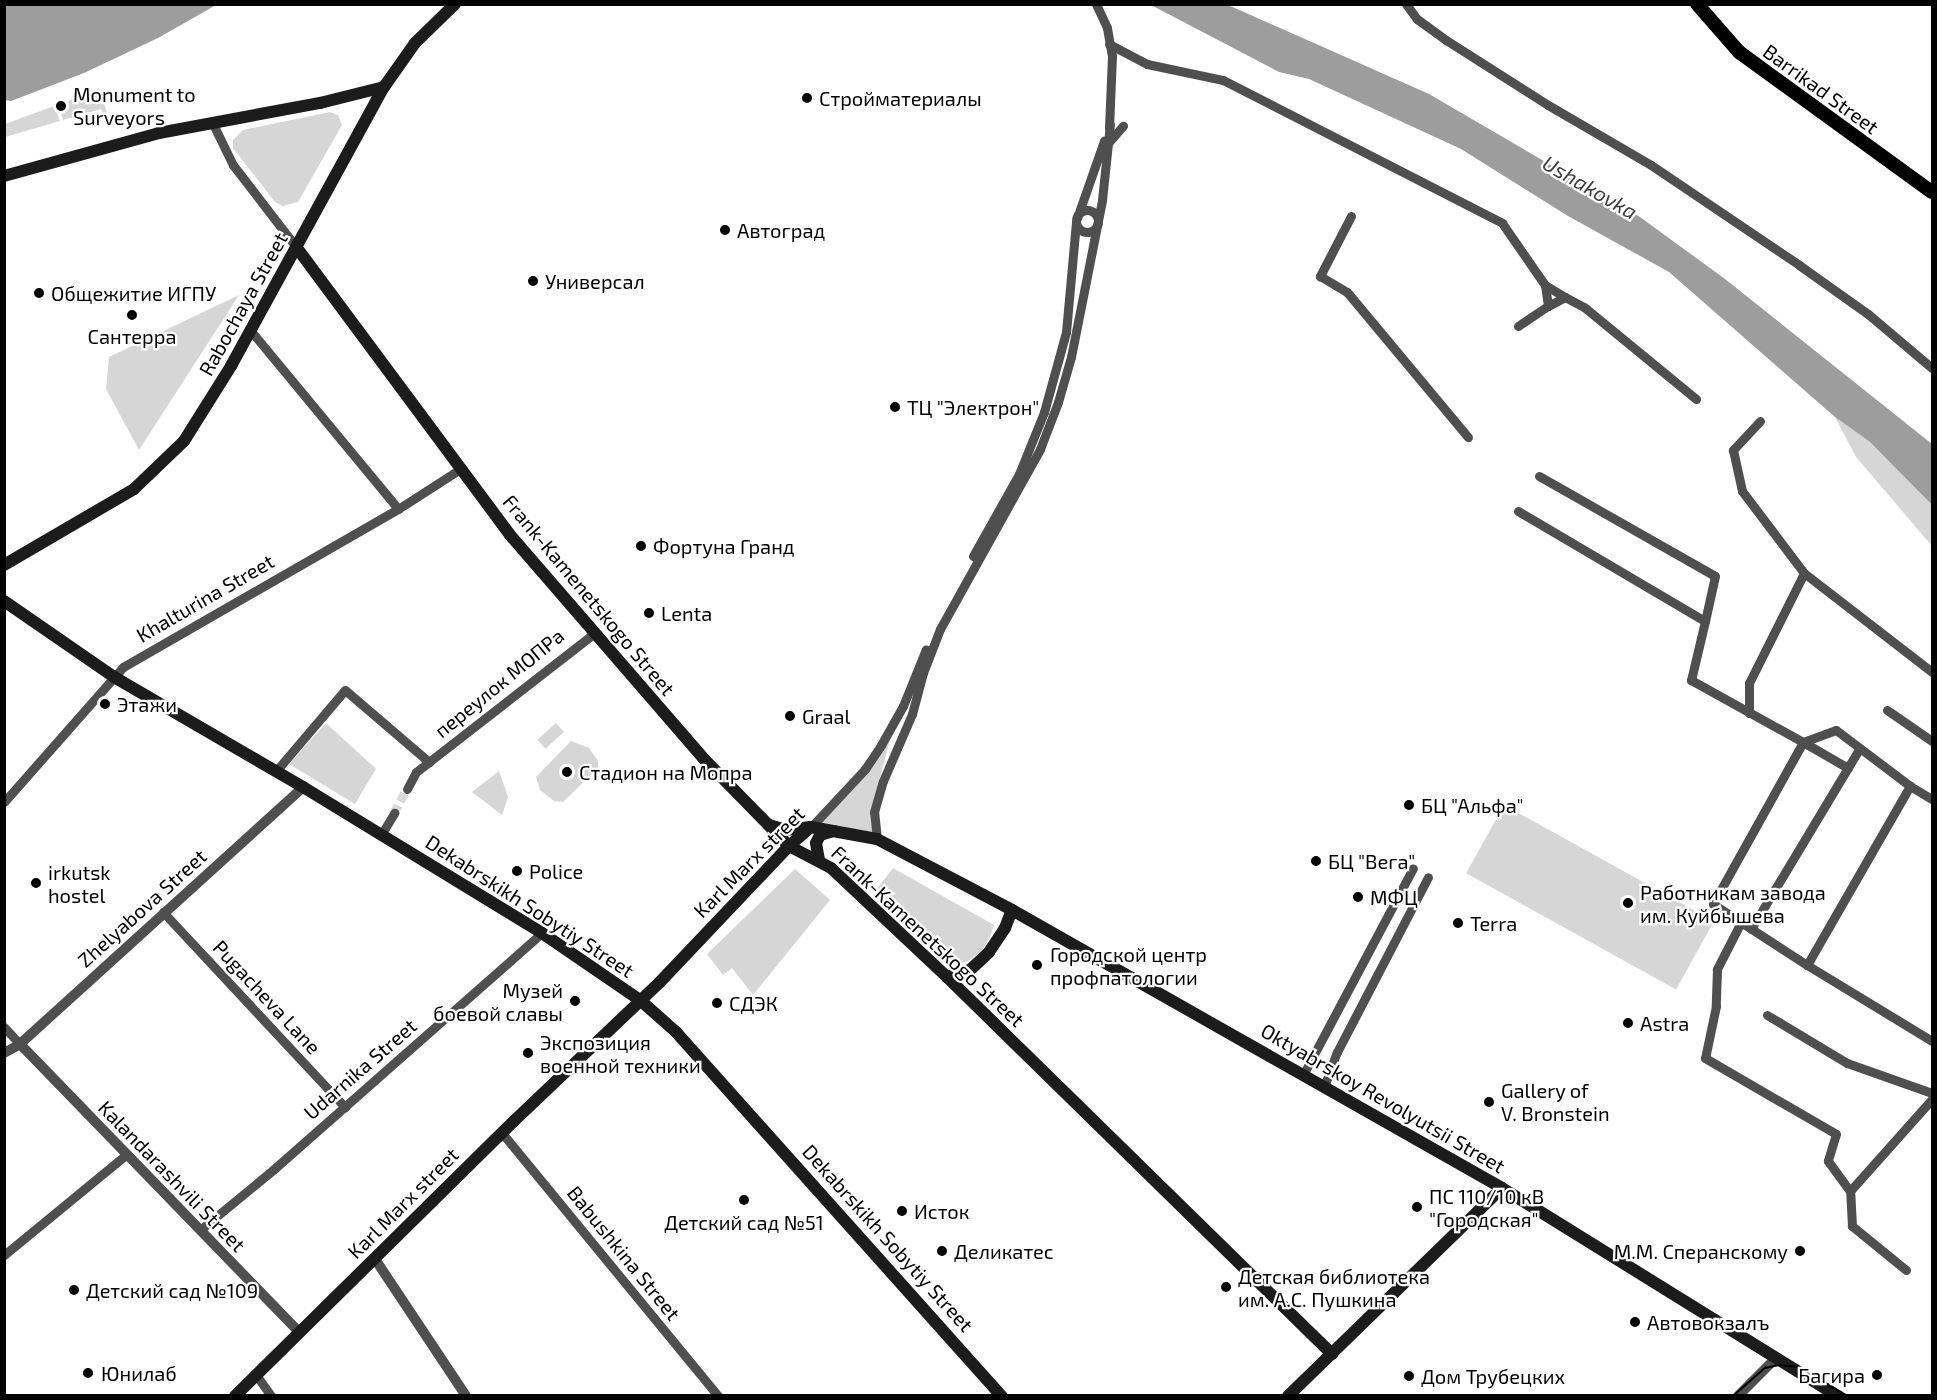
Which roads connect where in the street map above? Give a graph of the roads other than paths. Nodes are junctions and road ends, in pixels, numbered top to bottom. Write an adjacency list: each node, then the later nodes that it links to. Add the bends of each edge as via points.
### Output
1 (455, 4): 6 (main road, Rabochaya Street, via 415,43)
2 (1096, 4): 5 (street, via 1107,28)
3 (1406, 4): 22 (street, via 1417,19 1446,40 1651,165 1799,265 1868,314)
4 (1697, 4): 12 (main road, Barrikad Street, via 1739,52)
5 (1109, 44): 8 (street); 17 (street, via 1147,64 1223,80 1502,224)
6 (384, 87): 7 (main road); 16 (main road, Rabochaya Street)
7 (212, 122): 11 (main road); 16 (street, via 233,165)
8 (1110, 124): 10 (street); 14 (street, Karl Marx street)
9 (1123, 126): 10 (street)
10 (1108, 143): 15 (street)
11 (4, 176)
12 (1932, 192)
13 (1351, 216): 25 (street, via 1320,276 1347,292)
14 (1077, 220): 15 (street, via 1084,211 1091,211); 15 (street, via 1081,230 1088,232); 52 (street, Karl Marx street, via 1066,332 1044,412 1019,474 940,615 903,706 881,745 865,769)
15 (1098, 222): 55 (street, via 1058,402 1040,449 940,629 922,674 912,714 883,781 874,812)
16 (297, 248): 21 (main road, Rabochaya Street); 26 (main road, Frank-Kamenetskogo Street)
17 (1545, 285): 18 (street); 19 (street)
18 (1565, 297): 19 (street); 23 (street, via 1584,307)
19 (1548, 306): 20 (street)
20 (1518, 326)
21 (251, 331): 28 (street); 30 (main road, Rabochaya Street, via 184,441 147,479)
22 (1932, 368)
23 (1696, 399)
24 (1760, 421): 31 (street, via 1733,450 1742,491)
25 (1466, 434)
26 (460, 469): 28 (street, Khalturina Street); 34 (main road, Frank-Kamenetskogo Street)
27 (1539, 476): 33 (street, via 1715,576)
28 (398, 509): 36 (street, Khalturina Street, via 135,659)
29 (1518, 511): 33 (street)
30 (4, 565)
31 (1804, 573): 35 (street); 38 (street, via 1749,683)
32 (4, 601): 36 (main road, Dekabrskikh Sobytiy Street)
33 (1705, 621): 38 (street, via 1691,680)
34 (593, 634): 42 (street, переулок МОПРа); 51 (main road, Frank-Kamenetskogo Street)
35 (1932, 672)
36 (114, 677): 44 (main road, Dekabrskikh Sobytiy Street); 49 (street, Khalturina Street)
37 (1887, 710): 39 (street)
38 (1749, 713): 40 (street)
39 (1932, 741)
40 (1803, 742): 43 (street); 45 (street, via 1836,730); 63 (street, via 1713,904)
41 (1859, 749): 43 (street)
42 (429, 762): 44 (street, переулок МОПРа, via 345,690); 47 (street, переулок МОПРа, via 416,772)
43 (1848, 768): 63 (street)
44 (276, 771): 46 (main road, Dekabrskikh Sobytiy Street)
45 (1910, 786): 48 (street); 65 (street)
46 (303, 787): 54 (main road, Dekabrskikh Sobytiy Street); 61 (street, Zhelyabova Street)
47 (407, 789)
48 (1932, 799)
49 (4, 802)
50 (394, 813): 54 (street)
51 (768, 825): 52 (main road, Oktyabrskoy Revolyutsii Street, via 786,830); 56 (main road, Frank-Kamenetskogo Street)
52 (811, 827): 53 (main road, Oktyabrskoy Revolyutsii Street); 56 (main road, Karl Marx street)
53 (834, 831): 55 (main road, Oktyabrskoy Revolyutsii Street); 57 (main road, via 820,835 816,843)
54 (381, 835): 64 (main road, Dekabrskikh Sobytiy Street)
55 (877, 839): 60 (main road, Oktyabrskoy Revolyutsii Street)
56 (789, 846): 57 (main road, Frank-Kamenetskogo Street); 67 (main road, Karl Marx street)
57 (819, 860): 66 (main road, Frank-Kamenetskogo Street)
58 (1413, 867): 73 (street)
59 (1428, 877): 74 (street, via 1337,1052)
60 (1012, 910): 66 (main road, via 989,952 970,970); 73 (main road, Oktyabrskoy Revolyutsii Street)
61 (163, 912): 71 (street, Zhelyabova Street); 77 (street, Pugacheva Lane)
62 (1740, 924): 81 (street, via 1717,969 1716,1006 1705,1058 1836,1134 1828,1161)
63 (1751, 929): 65 (street)
64 (542, 933): 67 (main road, Dekabrskikh Sobytiy Street); 77 (street, Udarnika Street)
65 (1807, 966): 70 (street)
66 (947, 977): 87 (main road, Frank-Kamenetskogo Street)
67 (640, 1000): 78 (main road, Karl Marx street); 94 (main road, Dekabrskikh Sobytiy Street, via 676,1032)
68 (1767, 1015): 75 (street, via 1847,1063)
69 (4, 1027): 71 (street)
70 (1932, 1041)
71 (20, 1044): 72 (street, Zhelyabova Street); 79 (street, Kalandarashvili Street)
72 (4, 1053)
73 (1303, 1075): 74 (main road, Oktyabrskoy Revolyutsii Street)
74 (1324, 1087): 80 (main road, Oktyabrskoy Revolyutsii Street)
75 (1932, 1093)
76 (1932, 1099): 81 (street)
77 (345, 1107): 82 (street, Udarnika Street)
78 (502, 1133): 84 (main road, Karl Marx street); 93 (street, Babushkina Street)
79 (127, 1154): 82 (street, Kalandarashvili Street); 83 (street)
80 (1502, 1188): 87 (main road); 88 (main road, Oktyabrskoy Revolyutsii Street)
81 (1850, 1191): 85 (street, via 1852,1226)
82 (200, 1230): 86 (street, Kalandarashvili Street)
83 (4, 1255)
84 (375, 1259): 86 (main road, Karl Marx street); 92 (street)
85 (1906, 1270)
86 (299, 1332): 89 (main road, Karl Marx street)
87 (1332, 1354): 95 (main road)
88 (1776, 1358): 96 (street); 97 (main road, Oktyabrskoy Revolyutsii Street)
89 (256, 1375): 90 (main road, Karl Marx street); 91 (street)
90 (235, 1395)
91 (271, 1395)
92 (466, 1395)
93 (718, 1395)
94 (1002, 1395)
95 (1288, 1395)
96 (1738, 1395)
97 (1838, 1395)

